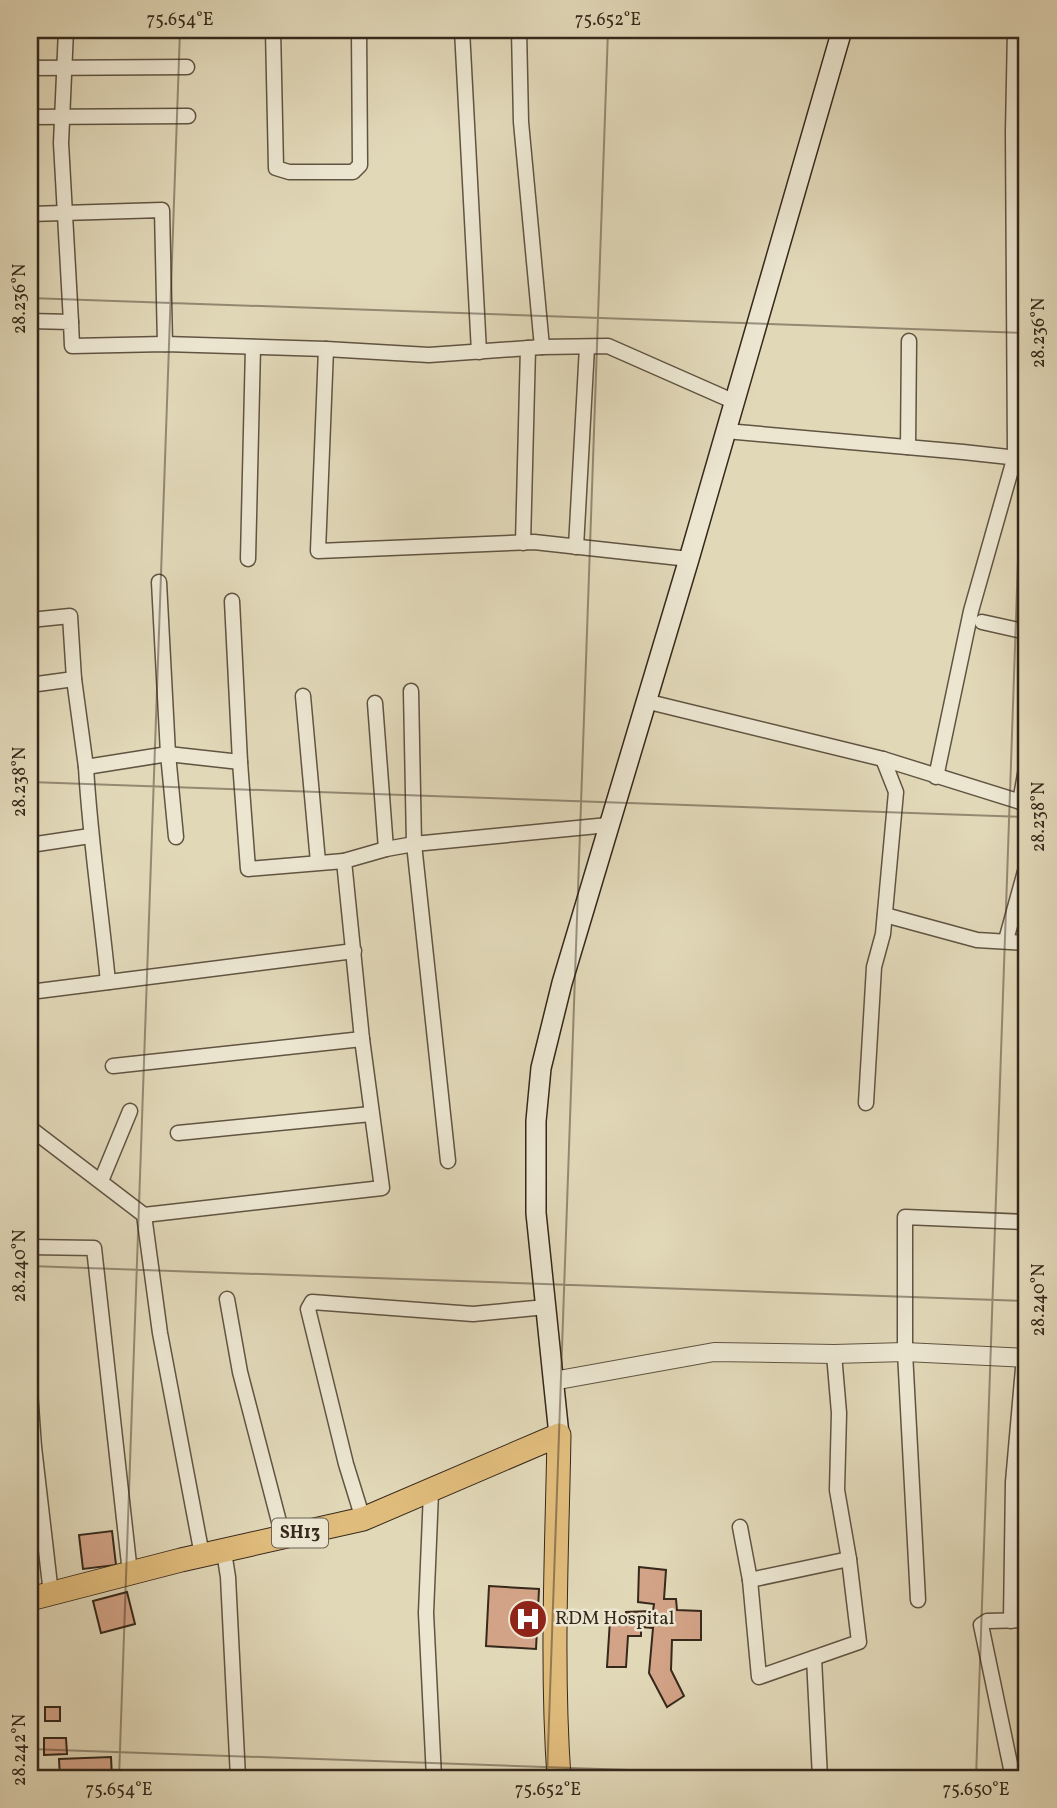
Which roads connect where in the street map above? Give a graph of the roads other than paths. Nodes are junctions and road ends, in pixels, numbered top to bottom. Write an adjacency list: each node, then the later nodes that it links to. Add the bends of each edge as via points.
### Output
1 (66, 30): 10 (street)
2 (273, 30): 3 (street, via 276,168 353,172 360,165)
3 (359, 30)
4 (462, 30): 25 (street)
5 (519, 30): 22 (street)
6 (842, 30): 26 (main road)
7 (1015, 30): 11 (street)
8 (187, 67): 10 (street)
9 (30, 68): 10 (street)
10 (64, 68): 12 (street)
11 (1020, 103): 29 (street)
12 (62, 116): 13 (street); 14 (street); 15 (street)
13 (188, 116)
14 (30, 117)
15 (66, 213): 16 (street); 18 (street); 20 (street, via 162,209)
16 (30, 214)
17 (30, 321): 18 (street)
18 (71, 322): 20 (street, via 72,346)
19 (909, 341): 28 (street)
20 (165, 344): 21 (street)
21 (253, 347): 24 (street); 32 (street)
22 (535, 347): 23 (street); 25 (street); 30 (street)
23 (587, 347): 26 (street, via 608,345); 31 (street)
24 (326, 349): 25 (street, via 429,355); 30 (street, via 318,551)
25 (479, 352)
26 (735, 402): 27 (main road)
27 (726, 431): 28 (street); 33 (main road)
28 (908, 447): 29 (street)
29 (1021, 458): 50 (street, via 971,611)
30 (523, 542): 31 (street)
31 (576, 547): 33 (street)
32 (248, 559)
33 (690, 559): 43 (main road)
34 (159, 582): 45 (street)
35 (232, 601): 47 (street)
36 (30, 620): 39 (street, via 70,616)
37 (982, 622): 38 (street)
38 (1027, 632)
39 (74, 679): 40 (street); 49 (street)
40 (30, 685)
41 (411, 691): 55 (street)
42 (303, 696): 59 (street)
43 (645, 701): 46 (street); 52 (main road)
44 (375, 703): 57 (street)
45 (168, 754): 47 (street); 49 (street); 54 (street)
46 (883, 760): 50 (street); 61 (street, via 896,792)
47 (240, 762): 59 (street, via 248,869)
48 (1027, 763): 51 (street)
49 (86, 767): 53 (street)
50 (936, 776): 51 (street)
51 (1023, 803)
52 (608, 825): 55 (street); 80 (main road, via 541,1068 536,1213)
53 (90, 836): 56 (street); 65 (street)
54 (176, 837)
55 (414, 844): 57 (street); 74 (street)
56 (30, 845)
57 (386, 849): 58 (street)
58 (344, 861): 59 (street); 64 (street)
59 (318, 862)
60 (1027, 864): 62 (street)
61 (886, 915): 62 (street, via 978,940); 69 (street, via 874,967)
62 (1006, 940): 63 (street)
63 (1027, 943)
64 (354, 951): 65 (street); 67 (street)
65 (108, 982): 66 (street)
66 (30, 992)
67 (362, 1039): 68 (street); 71 (street)
68 (113, 1066)
69 (866, 1103)
70 (130, 1111): 75 (street)
71 (371, 1114): 73 (street); 76 (street, via 382,1188)
72 (30, 1128): 75 (street)
73 (177, 1133)
74 (448, 1161)
75 (101, 1181): 76 (street)
76 (144, 1215): 91 (street, via 160,1333)
77 (1027, 1222): 81 (street, via 905,1217)
78 (30, 1247): 93 (street, via 94,1248)
79 (227, 1299): 90 (street, via 240,1372)
80 (546, 1307): 84 (main road); 88 (street, via 473,1314 312,1302 308,1309)
81 (905, 1352): 82 (street); 83 (street); 97 (street)
82 (834, 1354): 84 (street, via 714,1352); 92 (street, via 839,1413 837,1490)
83 (1026, 1358): 99 (street, via 1013,1482)
84 (554, 1381): 86 (main road)
85 (30, 1391): 95 (street, via 50,1585)
86 (559, 1435): 87 (main road, SH13); 103 (main road, via 554,1597)
87 (431, 1492): 88 (main road, SH13); 102 (street, via 426,1613)
88 (363, 1519): 90 (main road, SH13)
89 (740, 1527): 94 (street)
90 (283, 1537): 91 (main road, SH13)
91 (213, 1553): 93 (main road, SH13); 101 (street, via 228,1577)
92 (849, 1559): 94 (street); 100 (street, via 859,1642)
93 (131, 1573): 95 (main road, SH13)
94 (750, 1580): 100 (street, via 759,1677)
95 (56, 1593): 96 (main road, SH13)
96 (30, 1600)
97 (918, 1600)
98 (1027, 1620): 99 (street)
99 (1011, 1621): 105 (street, via 981,1625)
100 (814, 1658): 104 (street)
101 (238, 1778)
102 (434, 1778)
103 (559, 1778)
104 (820, 1778)
105 (1013, 1778)

